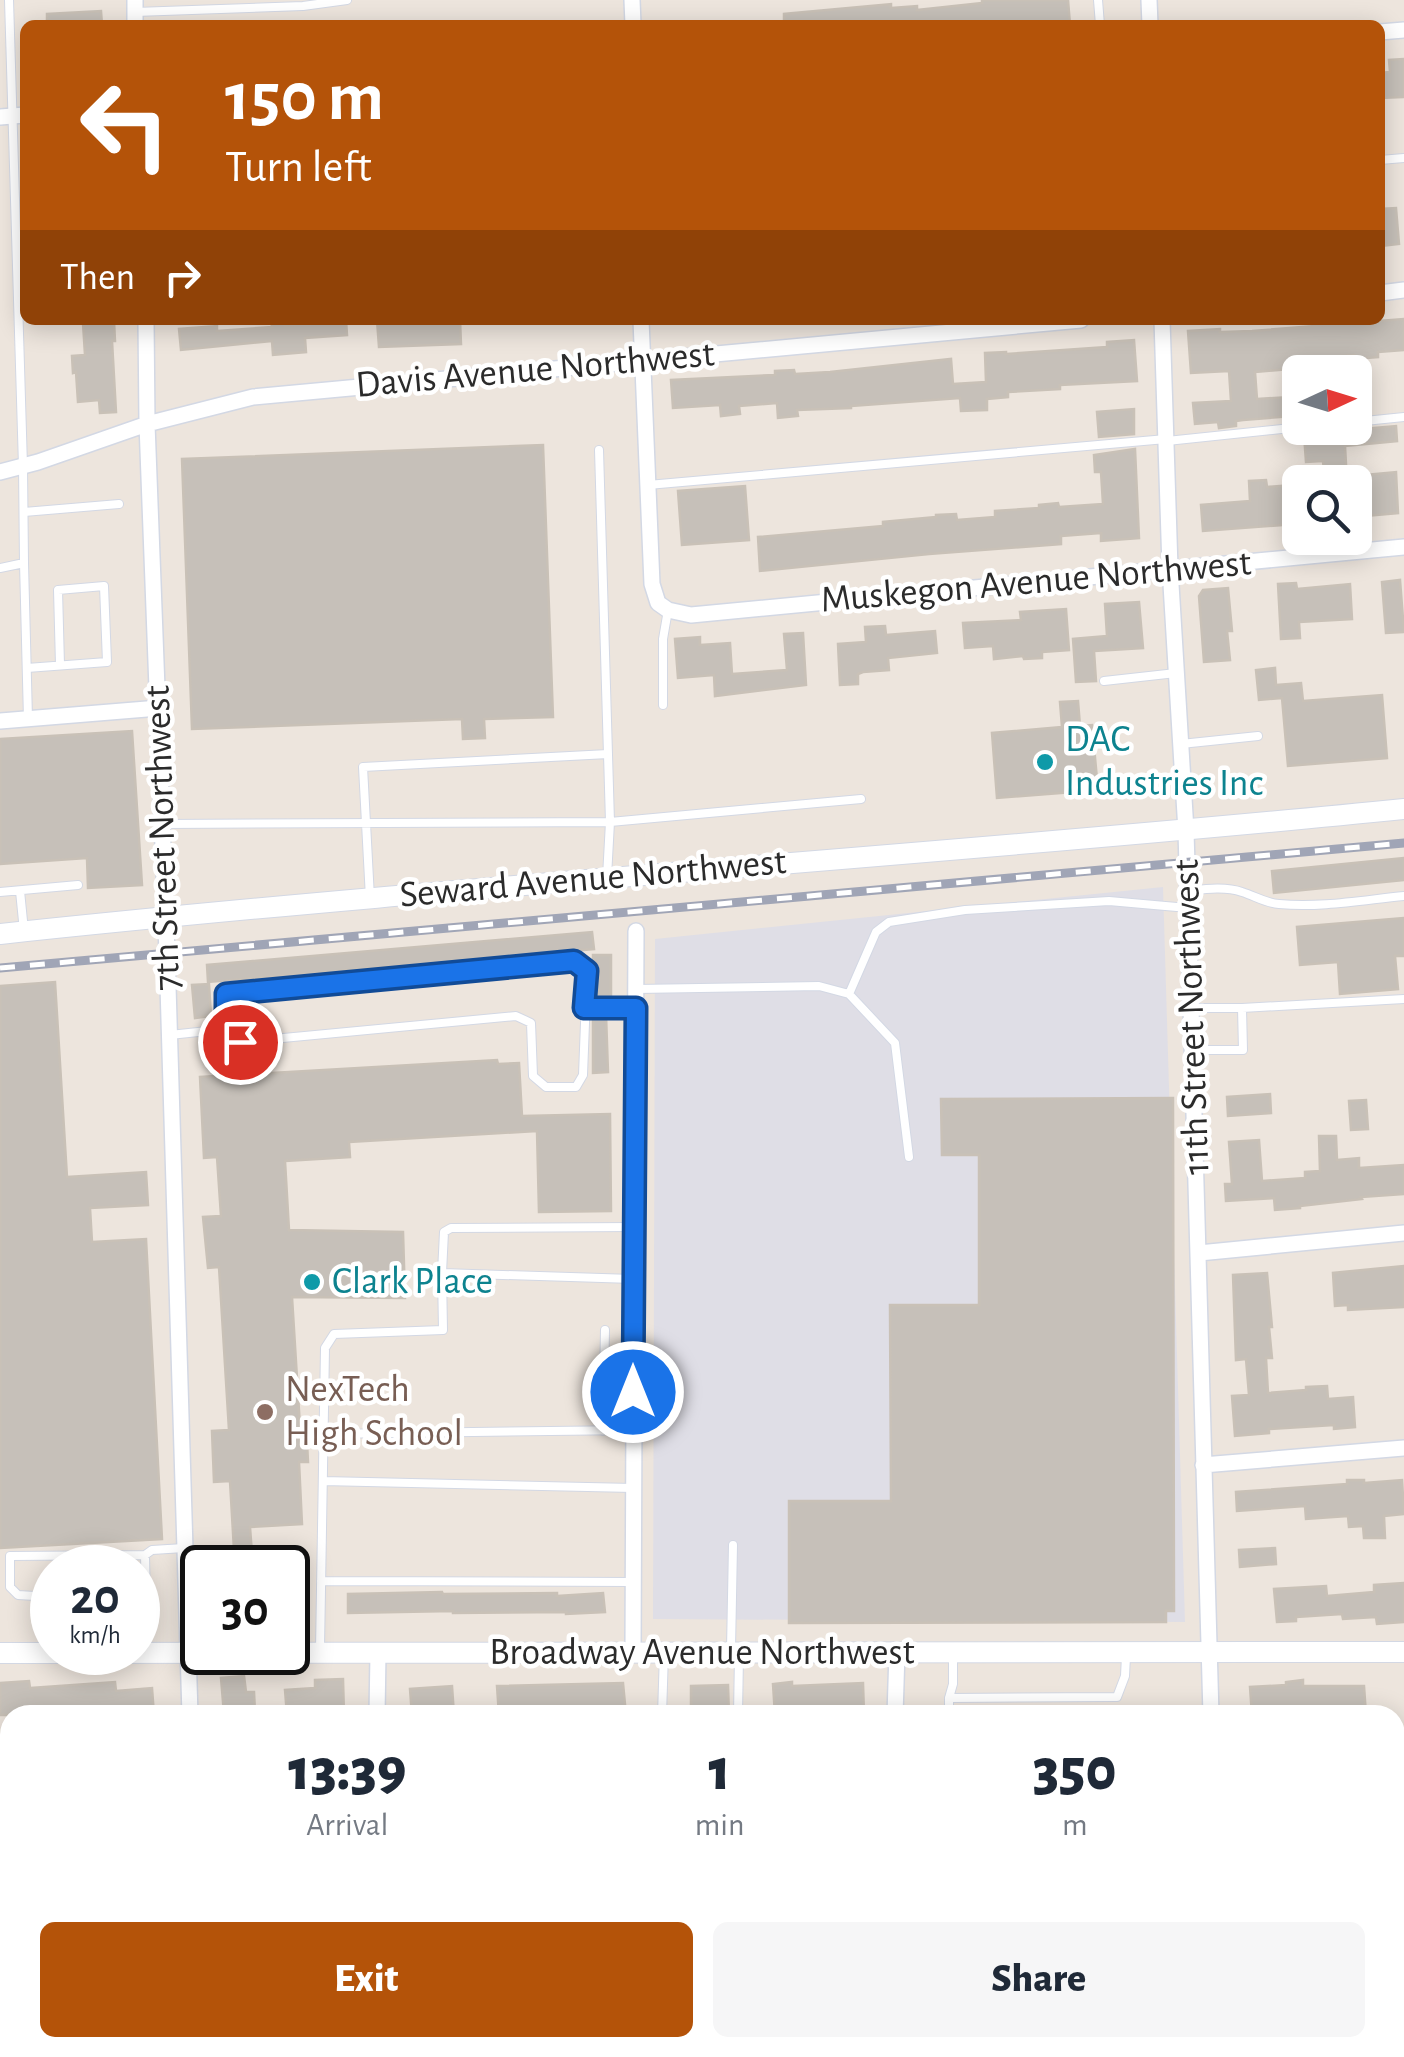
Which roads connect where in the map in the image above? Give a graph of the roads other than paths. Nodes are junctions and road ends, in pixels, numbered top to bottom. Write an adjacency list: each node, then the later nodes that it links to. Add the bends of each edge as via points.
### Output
1 (9, 0): 4 (lane)
2 (347, 0): 3 (lane)
3 (135, 12)
4 (12, 116): 16 (lane)
5 (146, 325): 12 (street, 7th Street Northwest)
6 (642, 325): 9 (street)
7 (1026, 325): 9 (street, Davis Avenue Northwest)
8 (1162, 325): 14 (street, 11th Street Northwest)
9 (643, 360): 12 (street, Davis Avenue Northwest, via 253,397); 18 (street)
10 (1404, 417): 11 (lane)
11 (1372, 420)
12 (148, 424): 16 (street, Davis Avenue Northwest); 31 (street, 7th Street Northwest)
13 (1282, 429): 14 (lane)
14 (1168, 440): 18 (lane); 24 (street, 11th Street Northwest)
15 (599, 450): 36 (lane)
16 (24, 466): 17 (street, Davis Avenue Northwest); 20 (lane)
17 (0, 472)
18 (648, 485): 25 (street, via 652,584)
19 (119, 504): 20 (lane)
20 (24, 512): 22 (lane)
21 (1404, 547): 24 (street, Muskegon Avenue Northwest)
22 (24, 563): 23 (lane); 27 (lane)
23 (0, 568)
24 (1170, 568): 25 (street, Muskegon Avenue Northwest, via 692,615); 28 (street, 11th Street Northwest)
25 (668, 610): 30 (lane)
26 (60, 665): 26 (lane, via 107,662 104,586 58,590); 27 (lane)
27 (27, 668): 32 (lane)
28 (1176, 673): 29 (lane); 35 (street, 11th Street Northwest)
29 (1104, 681)
30 (664, 705)
31 (159, 708): 32 (street); 41 (street, 7th Street Northwest)
32 (28, 718): 33 (street)
33 (0, 721)
34 (1258, 736): 35 (lane)
35 (1181, 744): 42 (street, 11th Street Northwest)
36 (608, 754): 39 (lane); 40 (lane, via 363,767)
37 (861, 798): 39 (lane)
38 (1404, 809): 42 (street, Seward Avenue Northwest)
39 (610, 822): 40 (lane); 43 (lane)
40 (367, 823): 41 (lane); 49 (lane)
41 (162, 824): 51 (street, 7th Street Northwest)
42 (1186, 831): 43 (street, Seward Avenue Northwest); 46 (street, 11th Street Northwest)
43 (607, 877): 49 (street, Seward Avenue Northwest)
44 (78, 885): 45 (lane)
45 (20, 891): 47 (lane); 52 (lane)
46 (1188, 891): 48 (lane, via 1218,888 1298,905); 50 (street, 11th Street Northwest)
47 (0, 892)
48 (1404, 896)
49 (370, 898): 51 (street, Seward Avenue Northwest)
50 (1188, 908): 56 (lane, via 1109,901 890,922 876,932); 60 (street, 11th Street Northwest)
51 (165, 917): 52 (street, Seward Avenue Northwest); 63 (street, 7th Street Northwest)
52 (24, 932): 54 (street, Seward Avenue Northwest)
53 (636, 932): 55 (street)
54 (0, 934)
55 (636, 989): 56 (lane, via 819,986); 59 (street)
56 (849, 994): 65 (lane, via 895,1043)
57 (1404, 999): 61 (lane)
58 (584, 1008): 59 (lane); 62 (lane, via 587,971 574,961 226,994); 62 (lane, via 583,1074 576,1087 546,1087 533,1076 531,1023 516,1016 240,1042)
59 (636, 1008): 66 (street)
60 (1191, 1008): 61 (lane); 64 (street, 11th Street Northwest)
61 (1242, 1008): 64 (lane, via 1244,1050)
62 (226, 1029): 63 (lane)
63 (170, 1035): 79 (street, 7th Street Northwest)
64 (1194, 1050): 68 (street, 11th Street Northwest)
65 (909, 1157)
66 (633, 1227): 69 (lane, via 451,1228 444,1232); 70 (street)
67 (1404, 1233): 68 (street)
68 (1199, 1254): 76 (street, 11th Street Northwest)
69 (442, 1273): 70 (lane); 74 (lane, via 443,1330 334,1334 326,1348)
70 (633, 1279): 72 (street)
71 (606, 1330): 73 (lane)
72 (633, 1430): 73 (lane); 78 (street)
73 (603, 1431): 74 (lane)
74 (324, 1434): 77 (lane)
75 (1404, 1448): 76 (street)
76 (1203, 1465): 89 (street, 11th Street Northwest)
77 (323, 1481): 78 (lane); 82 (lane)
78 (633, 1488): 83 (street)
79 (184, 1545)
80 (733, 1545): 95 (lane)
81 (30, 1556): 84 (lane, via 10,1556 10,1587)
82 (322, 1581): 83 (lane); 94 (lane)
83 (633, 1582): 96 (street)
84 (30, 1595)
85 (378, 1652): 94 (street, Broadway Avenue Northwest); 96 (street, Broadway Avenue Northwest); 101 (street)
86 (897, 1652): 87 (street, Broadway Avenue Northwest); 95 (street, Broadway Avenue Northwest); 104 (street)
87 (953, 1652): 88 (street, Broadway Avenue Northwest); 99 (lane)
88 (1126, 1652): 89 (street, Broadway Avenue Northwest); 99 (lane, via 1118,1697)
89 (1210, 1652): 90 (street, Broadway Avenue Northwest); 106 (street, 11th Street Northwest)
90 (1404, 1652)
91 (0, 1653): 92 (street, Broadway Avenue Northwest)
92 (30, 1653)
93 (310, 1653): 94 (street, Broadway Avenue Northwest)
94 (320, 1653)
95 (735, 1653): 97 (street, Broadway Avenue Northwest); 103 (lane)
96 (633, 1654): 97 (street, Broadway Avenue Northwest)
97 (664, 1654): 102 (lane)
98 (189, 1675): 100 (street, 7th Street Northwest)
99 (950, 1698): 105 (lane)
100 (190, 1705)
101 (378, 1705)
102 (662, 1705)
103 (738, 1705)
104 (896, 1705)
105 (950, 1705)
106 (1210, 1705)

